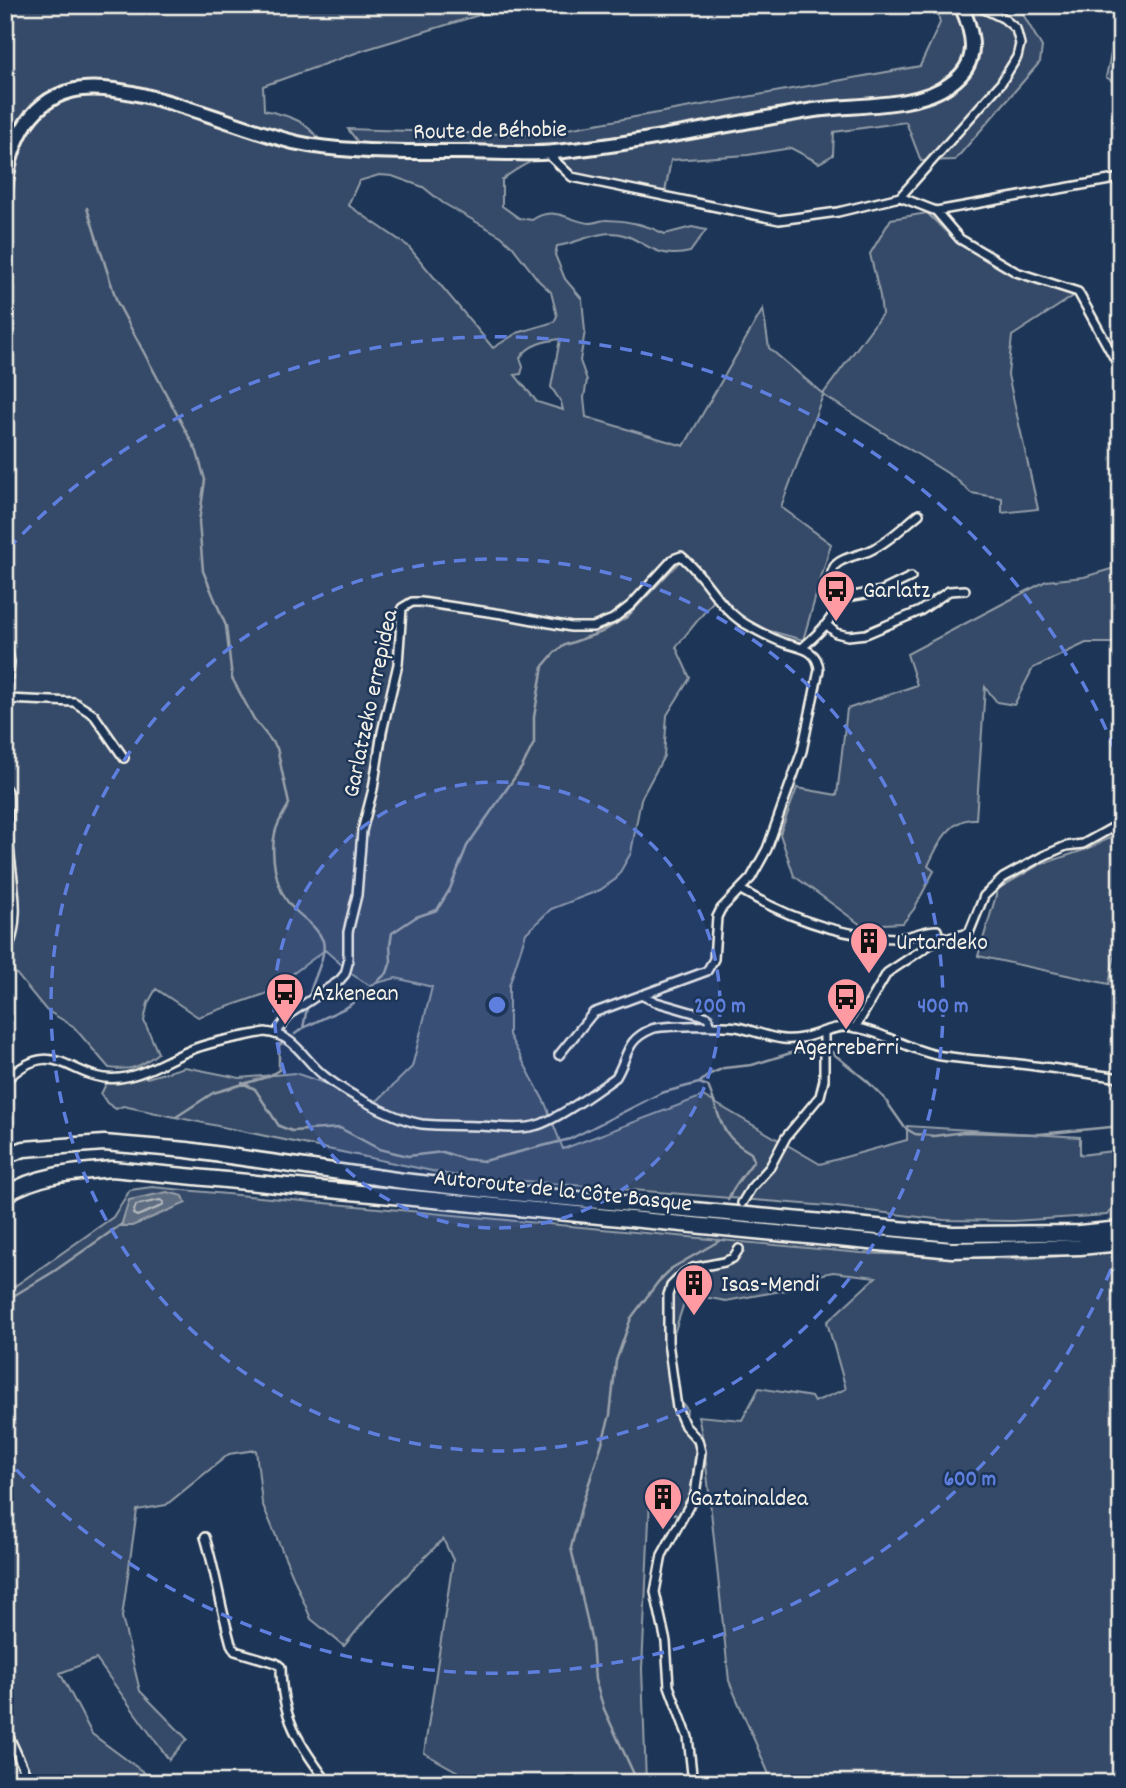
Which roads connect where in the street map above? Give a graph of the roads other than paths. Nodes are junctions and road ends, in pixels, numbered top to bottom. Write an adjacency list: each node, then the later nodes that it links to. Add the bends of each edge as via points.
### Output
1 (961, 5): 3 (main road, Route de Béhobie, via 971,26 970,59 964,72 938,92)
2 (976, 5): 6 (street, via 1016,29 1017,57 1001,83)
3 (550, 153): 5 (main road, Route de Béhobie, via 355,150 299,143 139,95 108,89 71,91 44,104 25,124 14,143); 6 (street, via 572,177 779,220)
4 (1121, 178): 7 (street)
5 (5, 191)
6 (900, 197): 7 (street)
7 (936, 211): 8 (street, via 960,239 1016,272 1078,292)
8 (1121, 370)
9 (919, 513): 12 (street, via 873,550 837,563 832,578)
10 (911, 578): 12 (street, via 882,591)
11 (965, 590): 13 (street, via 949,591 920,611 866,634 848,636)
12 (841, 598): 13 (street)
13 (827, 625): 15 (street)
14 (5, 640): 16 (street, via 10,662)
15 (803, 647): 20 (street, via 813,654 819,670 802,751 760,865); 26 (street, Garlatzeko errepidea, via 772,638 739,620 679,556 631,605 593,627 421,602 407,604 402,608 398,664 362,831 345,974 291,1013)
16 (6, 702): 17 (street, via 74,702 94,715)
17 (124, 758)
18 (5, 788): 22 (street, via 15,897 14,938)
19 (1121, 824): 21 (street, via 1083,844 1042,856 1003,878 985,896 969,933)
20 (741, 890): 21 (street, via 814,923 869,936 898,938 929,930 937,930); 23 (street, via 720,909 714,959 707,971)
21 (939, 936): 25 (street, via 887,973)
22 (5, 956)
23 (641, 995): 24 (street, via 708,1017); 28 (street, via 593,1013)
24 (711, 1026): 26 (street, via 656,1027 642,1033 624,1054 616,1077 536,1126 514,1128 420,1124 383,1110 327,1078 289,1039); 27 (street, via 741,1027 782,1039)
25 (855, 1028): 27 (street); 29 (street, via 938,1055)
26 (276, 1033): 30 (street, via 196,1048 120,1078 104,1078 51,1059 26,1065)
27 (824, 1033): 33 (street, via 820,1096)
28 (559, 1055)
29 (1121, 1078)
30 (5, 1082)
31 (5, 1156): 34 (highway, Autoroute de la Côte Basque, via 24,1149 104,1143 537,1196 953,1234)
32 (5, 1195): 35 (highway, Autoroute de la Côte Basque, via 45,1177 113,1169 952,1250)
33 (742, 1203)
34 (1121, 1229)
35 (1121, 1243)
36 (739, 1249): 41 (street, via 724,1262 684,1273 668,1295 668,1342 677,1408 701,1452 695,1495 662,1555 655,1592 666,1642 669,1686 688,1737)
37 (205, 1537): 40 (street, via 231,1644 235,1651 281,1667 286,1714)
38 (5, 1728): 39 (street)
39 (30, 1783)
40 (328, 1783)
41 (693, 1783)

